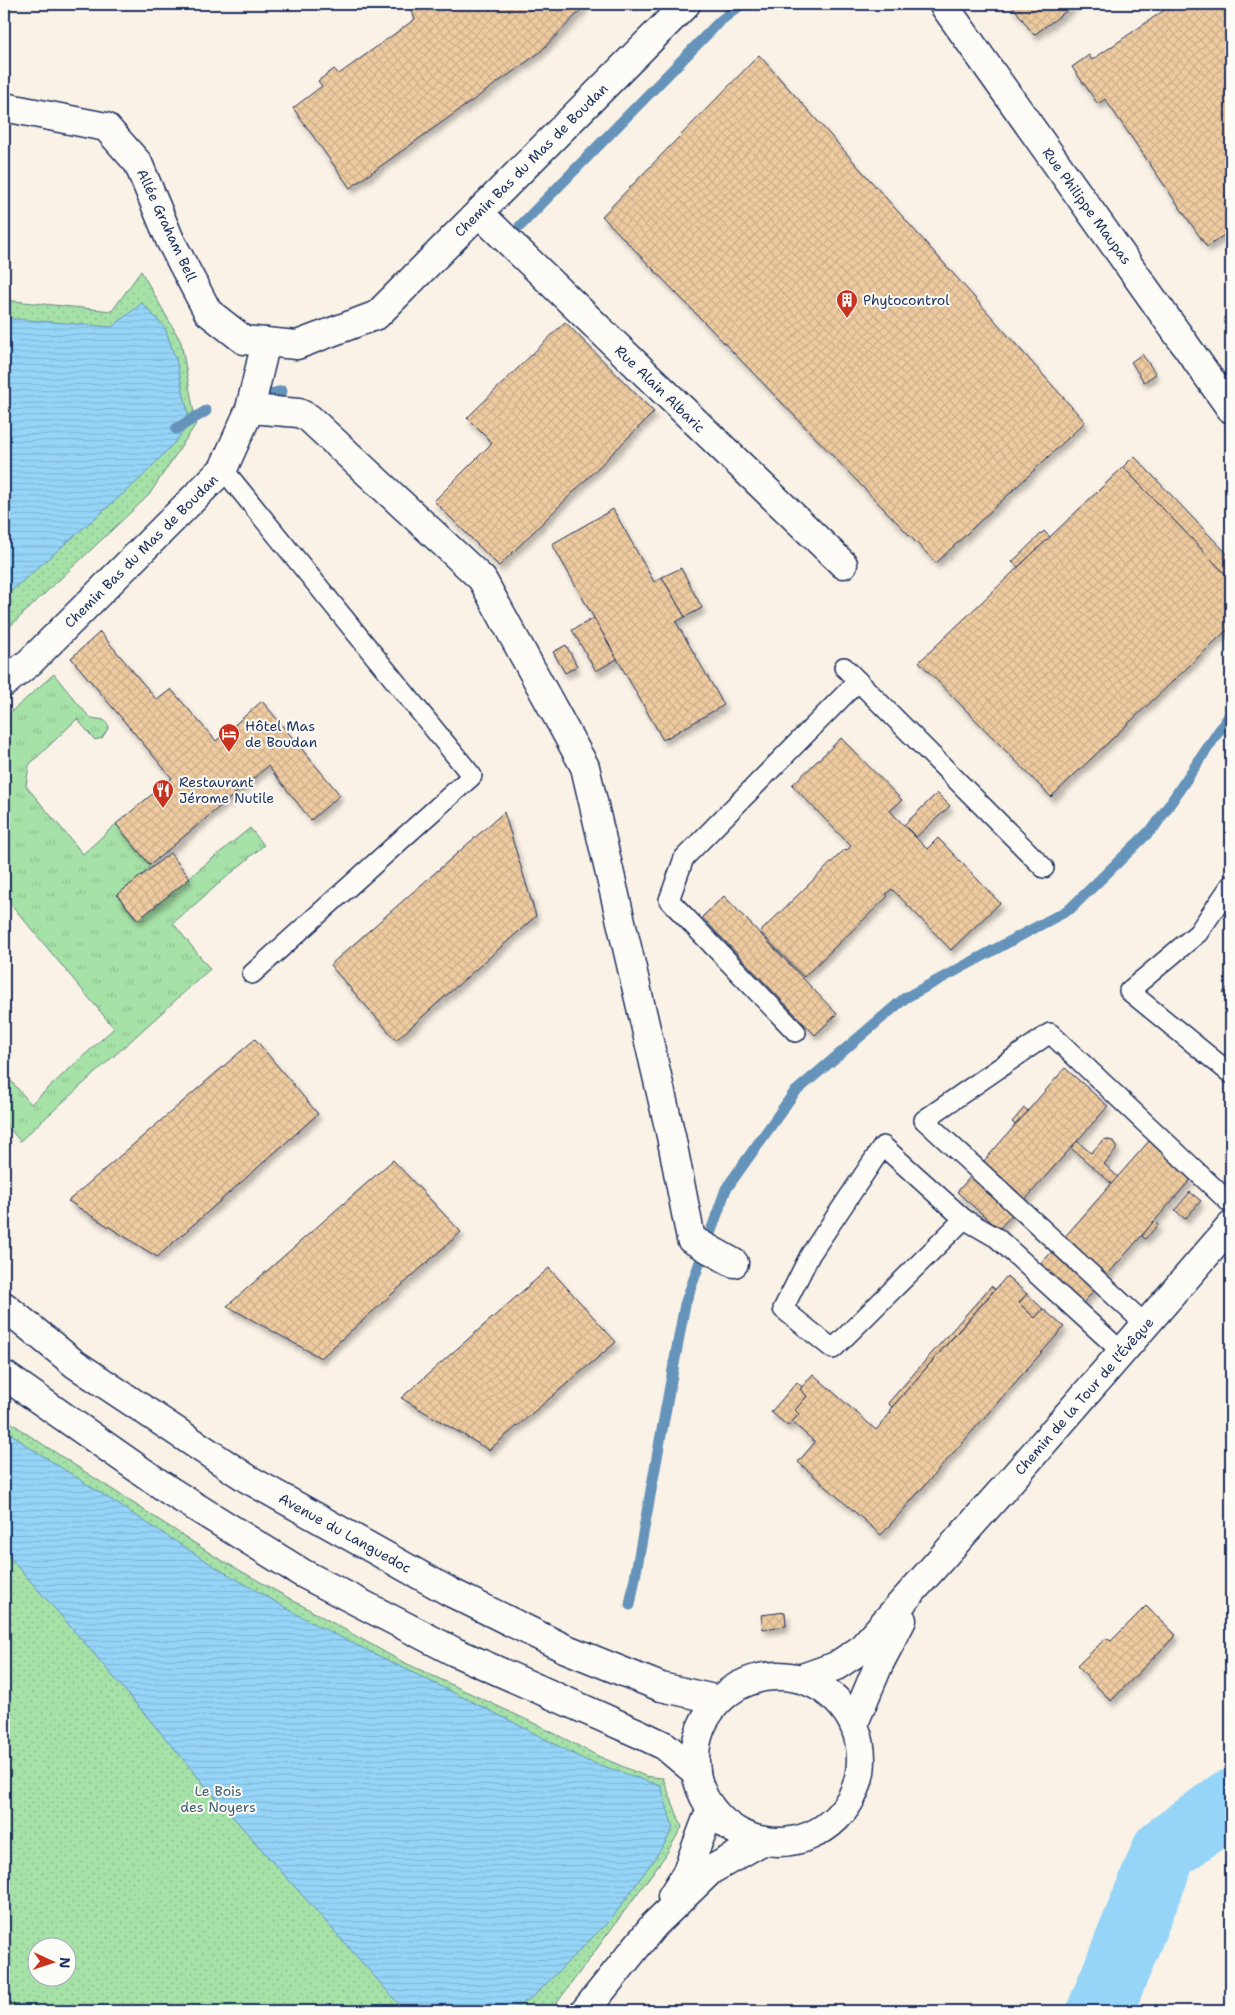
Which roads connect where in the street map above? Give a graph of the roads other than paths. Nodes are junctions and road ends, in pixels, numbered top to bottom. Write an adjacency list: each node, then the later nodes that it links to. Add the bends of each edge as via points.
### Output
1 (686, 4): 4 (street, Chemin Bas du Mas de Boudan)
2 (943, 4): 8 (street, Rue Philippe Maupas)
3 (4, 107): 6 (street, Allée Graham Bell, via 106,127 138,162 170,240 208,312 244,340)
4 (479, 213): 5 (street, Chemin Bas du Mas de Boudan); 10 (street, Rue Alain Albaric)
5 (377, 315): 6 (street, Allée Graham Bell, via 297,345)
6 (266, 342): 7 (street, Chemin Bas du Mas de Boudan)
7 (250, 409): 9 (street, Chemin Bas du Mas de Boudan); 22 (street, via 298,413 309,418 482,579 584,767 671,1136 691,1239)
8 (1231, 409)
9 (222, 469): 13 (street, Chemin Bas du Mas de Boudan, via 30,662); 16 (lane, via 472,776)
10 (843, 564)
11 (844, 668): 12 (lane)
12 (858, 681): 14 (lane); 17 (lane, via 684,858 668,900)
13 (4, 683)
14 (1044, 868)
15 (1231, 885): 18 (lane, via 1198,933 1129,991)
16 (252, 974)
17 (796, 1032)
18 (1231, 1074)
19 (1231, 1204): 24 (lane, via 1050,1033 924,1120)
20 (964, 1219): 20 (lane, via 883,1146 810,1255 783,1309 833,1349); 25 (lane, via 998,1238)
21 (1231, 1226): 24 (street, Chemin de la Tour de l'Évêque)
22 (734, 1263)
23 (4, 1306): 29 (street, Avenue du Languedoc, via 75,1364 248,1479 450,1592 582,1655 661,1687)
24 (1146, 1325): 25 (street, Chemin de la Tour de l'Évêque)
25 (1122, 1352): 27 (street, Chemin de la Tour de l'Évêque)
26 (4, 1375): 31 (street, via 170,1491 302,1573 455,1652 649,1738 673,1752)
27 (935, 1565): 28 (street, Chemin de la Tour de l'Évêque, via 860,1650 836,1666); 30 (street, Chemin de la Tour de l'Évêque, via 894,1631)
28 (802, 1678): 29 (street, via 772,1675 743,1683); 30 (street, via 833,1694)
29 (719, 1700): 31 (street, via 698,1733)
30 (854, 1723): 33 (street, via 863,1756 857,1788 843,1813 822,1831 793,1842)
31 (696, 1772): 32 (street, via 701,1791)
32 (711, 1808): 33 (street, via 733,1830); 34 (street, via 686,1874)
33 (762, 1841): 34 (street, via 711,1870)
34 (654, 1925): 35 (street)
35 (585, 2011)

